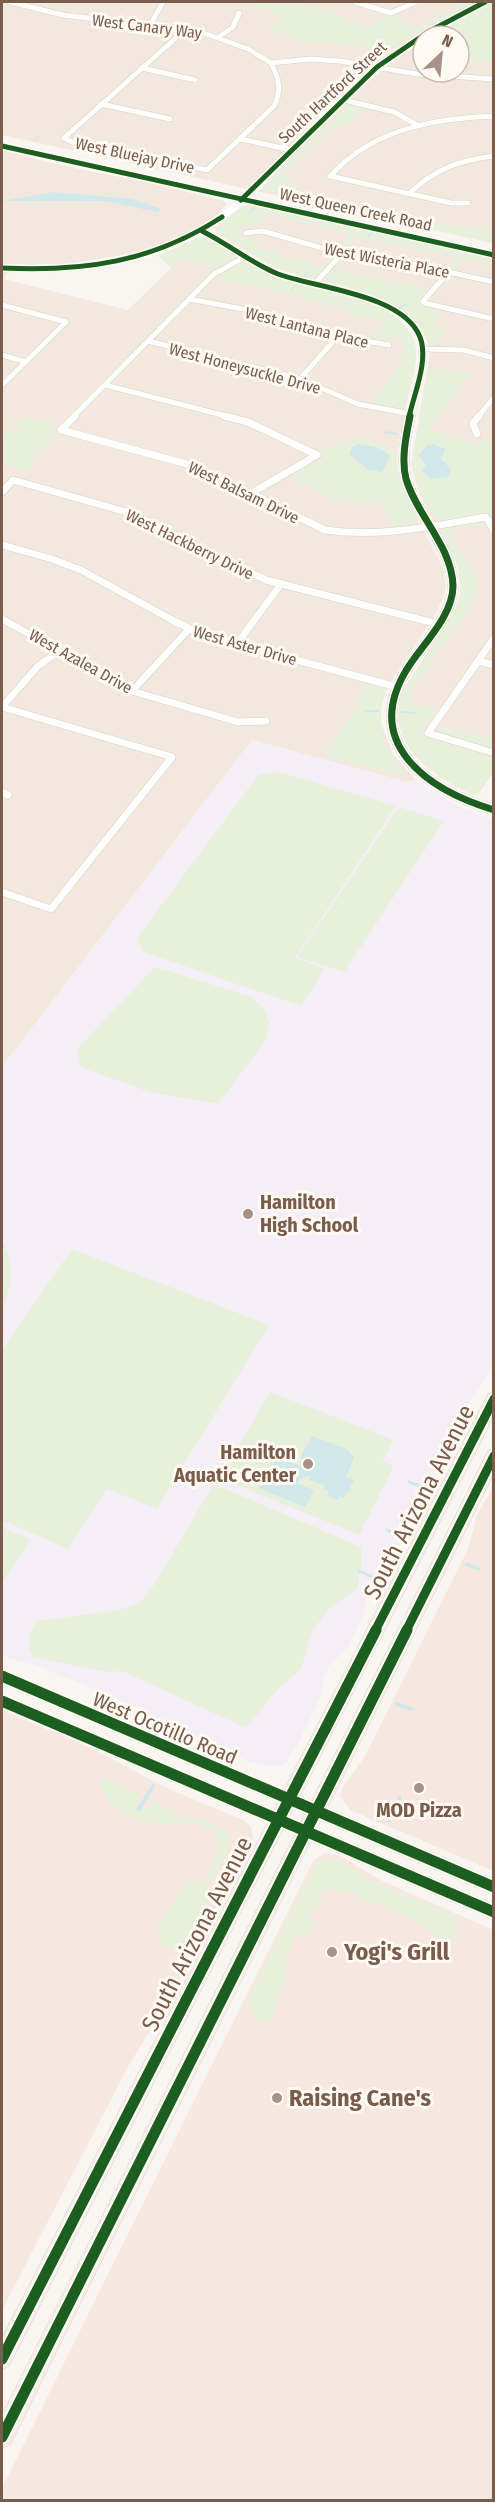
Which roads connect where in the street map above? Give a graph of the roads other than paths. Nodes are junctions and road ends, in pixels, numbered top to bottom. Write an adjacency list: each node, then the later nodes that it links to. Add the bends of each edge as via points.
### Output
1 (10, 2): 8 (street, West Canary Way, via 93,20)
2 (162, 2): 8 (street)
3 (355, 2): 4 (street, via 391,13)
4 (416, 2)
5 (471, 2): 6 (street)
6 (482, 3): 12 (street, South Hartford Street, via 428,32)
7 (239, 13): 10 (street, via 233,27)
8 (150, 25): 9 (street, West Canary Way)
9 (186, 28): 10 (street, West Canary Way); 13 (street)
10 (220, 36): 11 (street, West Canary Way, via 255,51)
11 (271, 63): 12 (street, via 310,58); 22 (street, via 281,92 274,106)
12 (377, 67): 14 (street); 16 (street, South Hartford Street)
13 (142, 68): 15 (street); 17 (street)
14 (494, 79)
15 (195, 80)
16 (344, 99): 20 (street, via 394,112); 24 (street, South Hartford Street)
17 (101, 104): 19 (street); 22 (street, West Bluejay Drive, via 64,138 207,170)
18 (494, 116): 20 (street)
19 (170, 119)
20 (419, 126): 26 (street, via 374,142 352,155 330,176)
21 (2, 138): 27 (main road, West Queen Creek Road)
22 (241, 139): 24 (street)
23 (2, 146): 27 (main road, West Queen Creek Road)
24 (291, 150): 27 (street, South Hartford Street)
25 (494, 156): 26 (street, via 462,160 425,177)
26 (410, 193): 28 (street)
27 (244, 196): 29 (street, South Hartford Street); 31 (main road, West Queen Creek Road); 33 (main road, West Queen Creek Road)
28 (468, 203)
29 (202, 231): 34 (street); 35 (street, South Hartford Street, via 158,250 107,262 59,268)
30 (246, 233): 32 (street, West Wisteria Place, via 278,234)
31 (494, 247)
32 (342, 254): 36 (street, West Wisteria Place); 38 (street)
33 (494, 255)
34 (247, 256): 38 (street, via 278,273); 39 (street, via 218,271)
35 (2, 268)
36 (449, 272): 37 (street, West Wisteria Place); 41 (street, via 424,303)
37 (494, 282)
38 (314, 284): 45 (street, via 364,297 396,312 416,331)
39 (189, 299): 42 (street, West Lantana Place, via 269,314); 43 (street)
40 (2, 305): 48 (street, via 66,322)
41 (494, 319)
42 (339, 336): 44 (street, West Lantana Place); 49 (street)
43 (148, 341): 49 (street, West Honeysuckle Drive); 50 (street)
44 (389, 345)
45 (424, 350): 47 (street, via 463,350); 53 (street)
46 (2, 355): 48 (street)
47 (494, 358)
48 (26, 362): 51 (street)
49 (300, 379): 53 (street, West Honeysuckle Drive, via 358,404)
50 (105, 384): 56 (street, West Balsam Drive, via 61,430 194,466); 56 (street, via 248,422 317,455)
51 (2, 385)
52 (494, 397): 54 (street, via 473,423)
53 (411, 414): 57 (street, via 404,458 406,477)
54 (477, 434)
55 (2, 492): 60 (street, West Hackberry Drive, via 13,480 116,508 147,520 240,570)
56 (250, 494): 57 (street, West Balsam Drive, via 305,522 338,533 371,534)
57 (429, 526): 58 (street, West Balsam Drive, via 486,517); 62 (street, via 453,579 450,602)
58 (494, 531)
59 (2, 545): 63 (street, West Aster Drive, via 82,571)
60 (280, 584): 62 (street, West Hackberry Drive); 65 (street)
61 (2, 619): 66 (street, West Azalea Drive)
62 (438, 624): 69 (street)
63 (189, 629): 65 (street, West Aster Drive); 70 (street)
64 (494, 638): 67 (street)
65 (236, 645): 69 (street, West Aster Drive)
66 (59, 651): 70 (street, West Azalea Drive); 71 (street, via 38,666)
67 (478, 661): 68 (street); 73 (street, via 428,733)
68 (494, 665)
69 (397, 687): 74 (street, via 390,707 390,723 405,756 428,779 471,804)
70 (132, 691): 72 (street, West Azalea Drive, via 238,722)
71 (2, 707): 75 (street, via 172,757 51,909)
72 (267, 722)
73 (494, 753)
74 (494, 810)
75 (2, 892)
76 (494, 1398): 80 (main road, South Arizona Avenue)
77 (494, 1456): 81 (main road)
78 (2, 1676): 80 (main road, West Ocotillo Road)
79 (2, 1701): 82 (main road, West Ocotillo Road)
80 (287, 1800): 81 (main road, West Ocotillo Road); 82 (main road, South Arizona Avenue)
81 (316, 1812): 83 (main road); 84 (main road, West Ocotillo Road)
82 (277, 1818): 83 (main road, West Ocotillo Road); 86 (main road, South Arizona Avenue)
83 (306, 1831): 85 (main road, West Ocotillo Road); 87 (main road)
84 (494, 1887)
85 (494, 1911)
86 (2, 2360)
87 (2, 2437)

